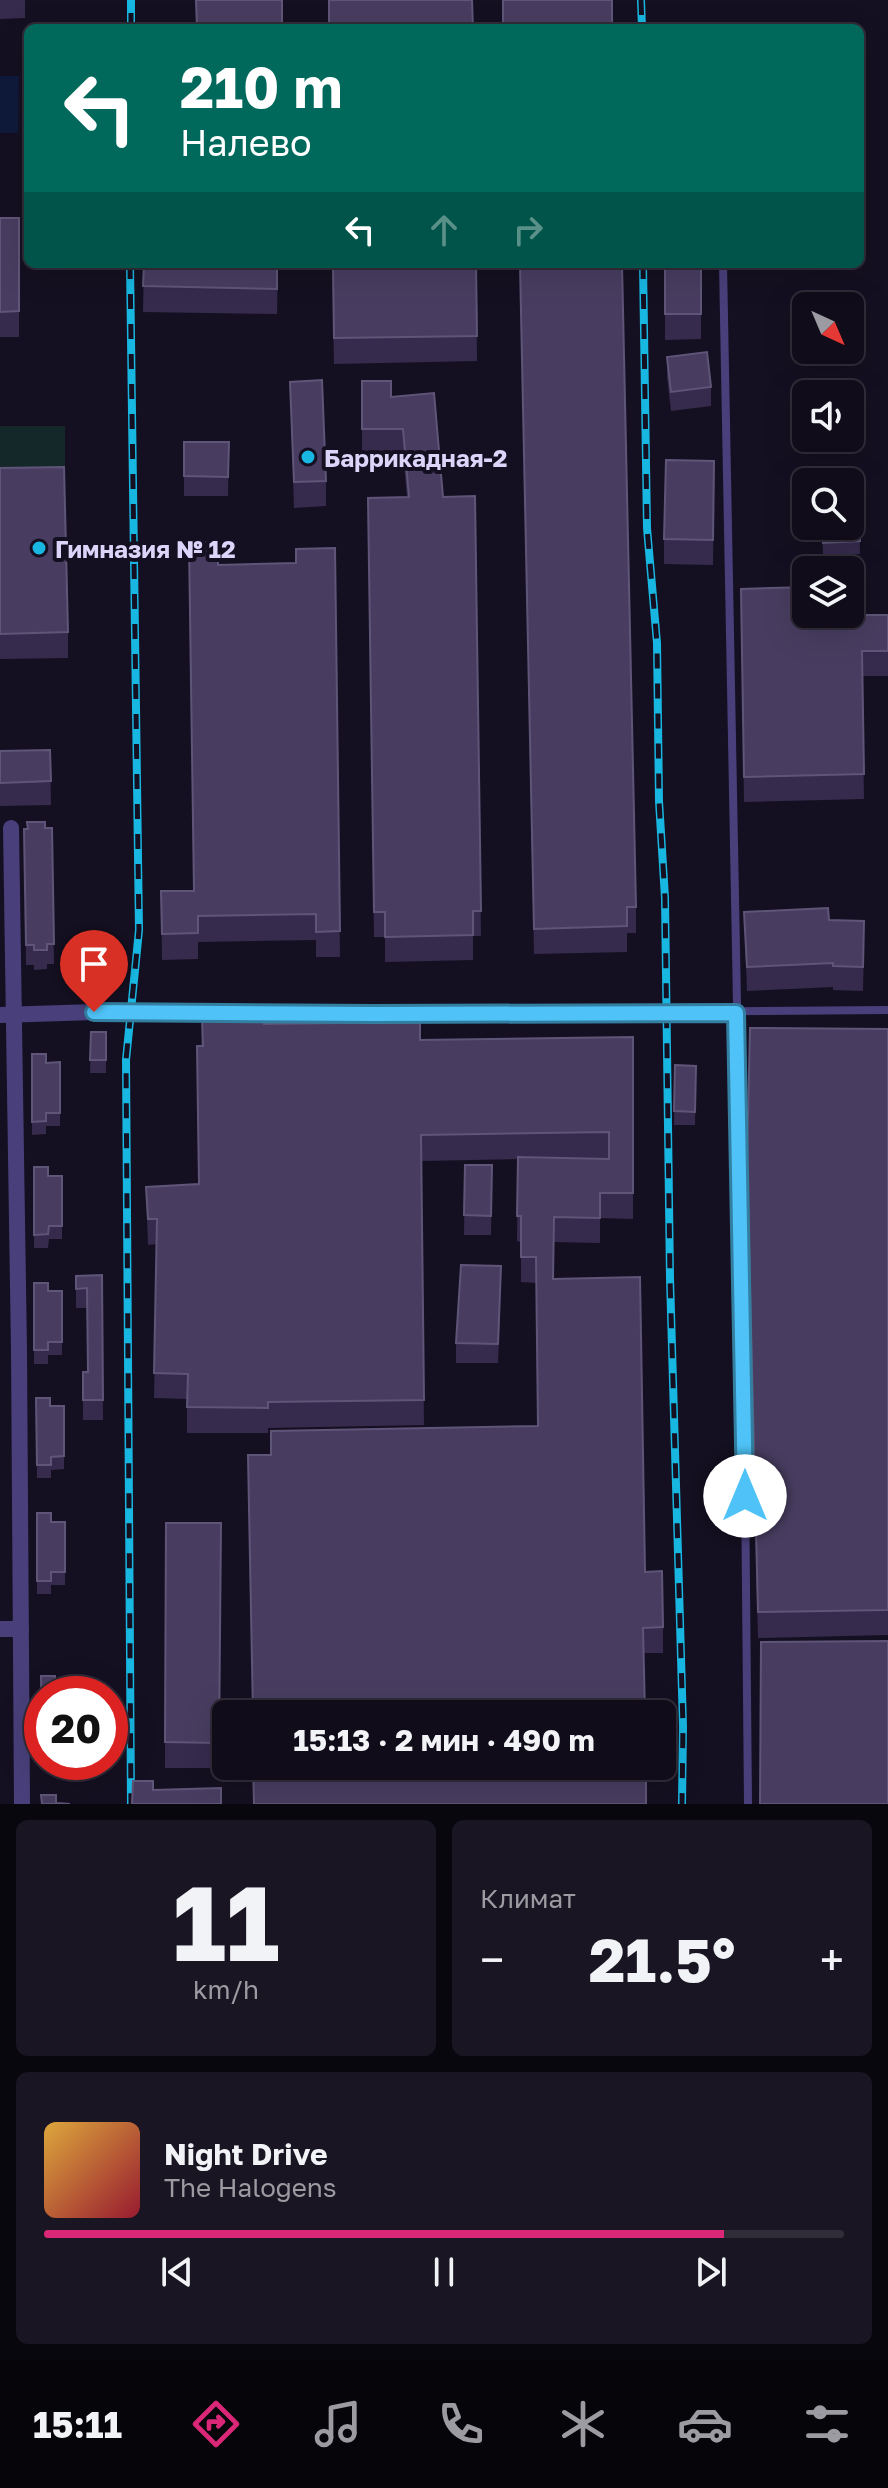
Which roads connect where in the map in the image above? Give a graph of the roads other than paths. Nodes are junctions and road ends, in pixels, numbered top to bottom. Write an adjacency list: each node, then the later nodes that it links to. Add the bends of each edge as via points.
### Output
1 (723, 268): 5 (lane)
2 (6, 828): 6 (street)
3 (888, 1010): 5 (lane)
4 (94, 1012): 5 (lane); 6 (street)
5 (736, 1013): 10 (lane)
6 (7, 1015): 8 (street)
7 (0, 1629): 8 (street)
8 (21, 1629): 9 (street)
9 (22, 1804)
10 (748, 1804)

